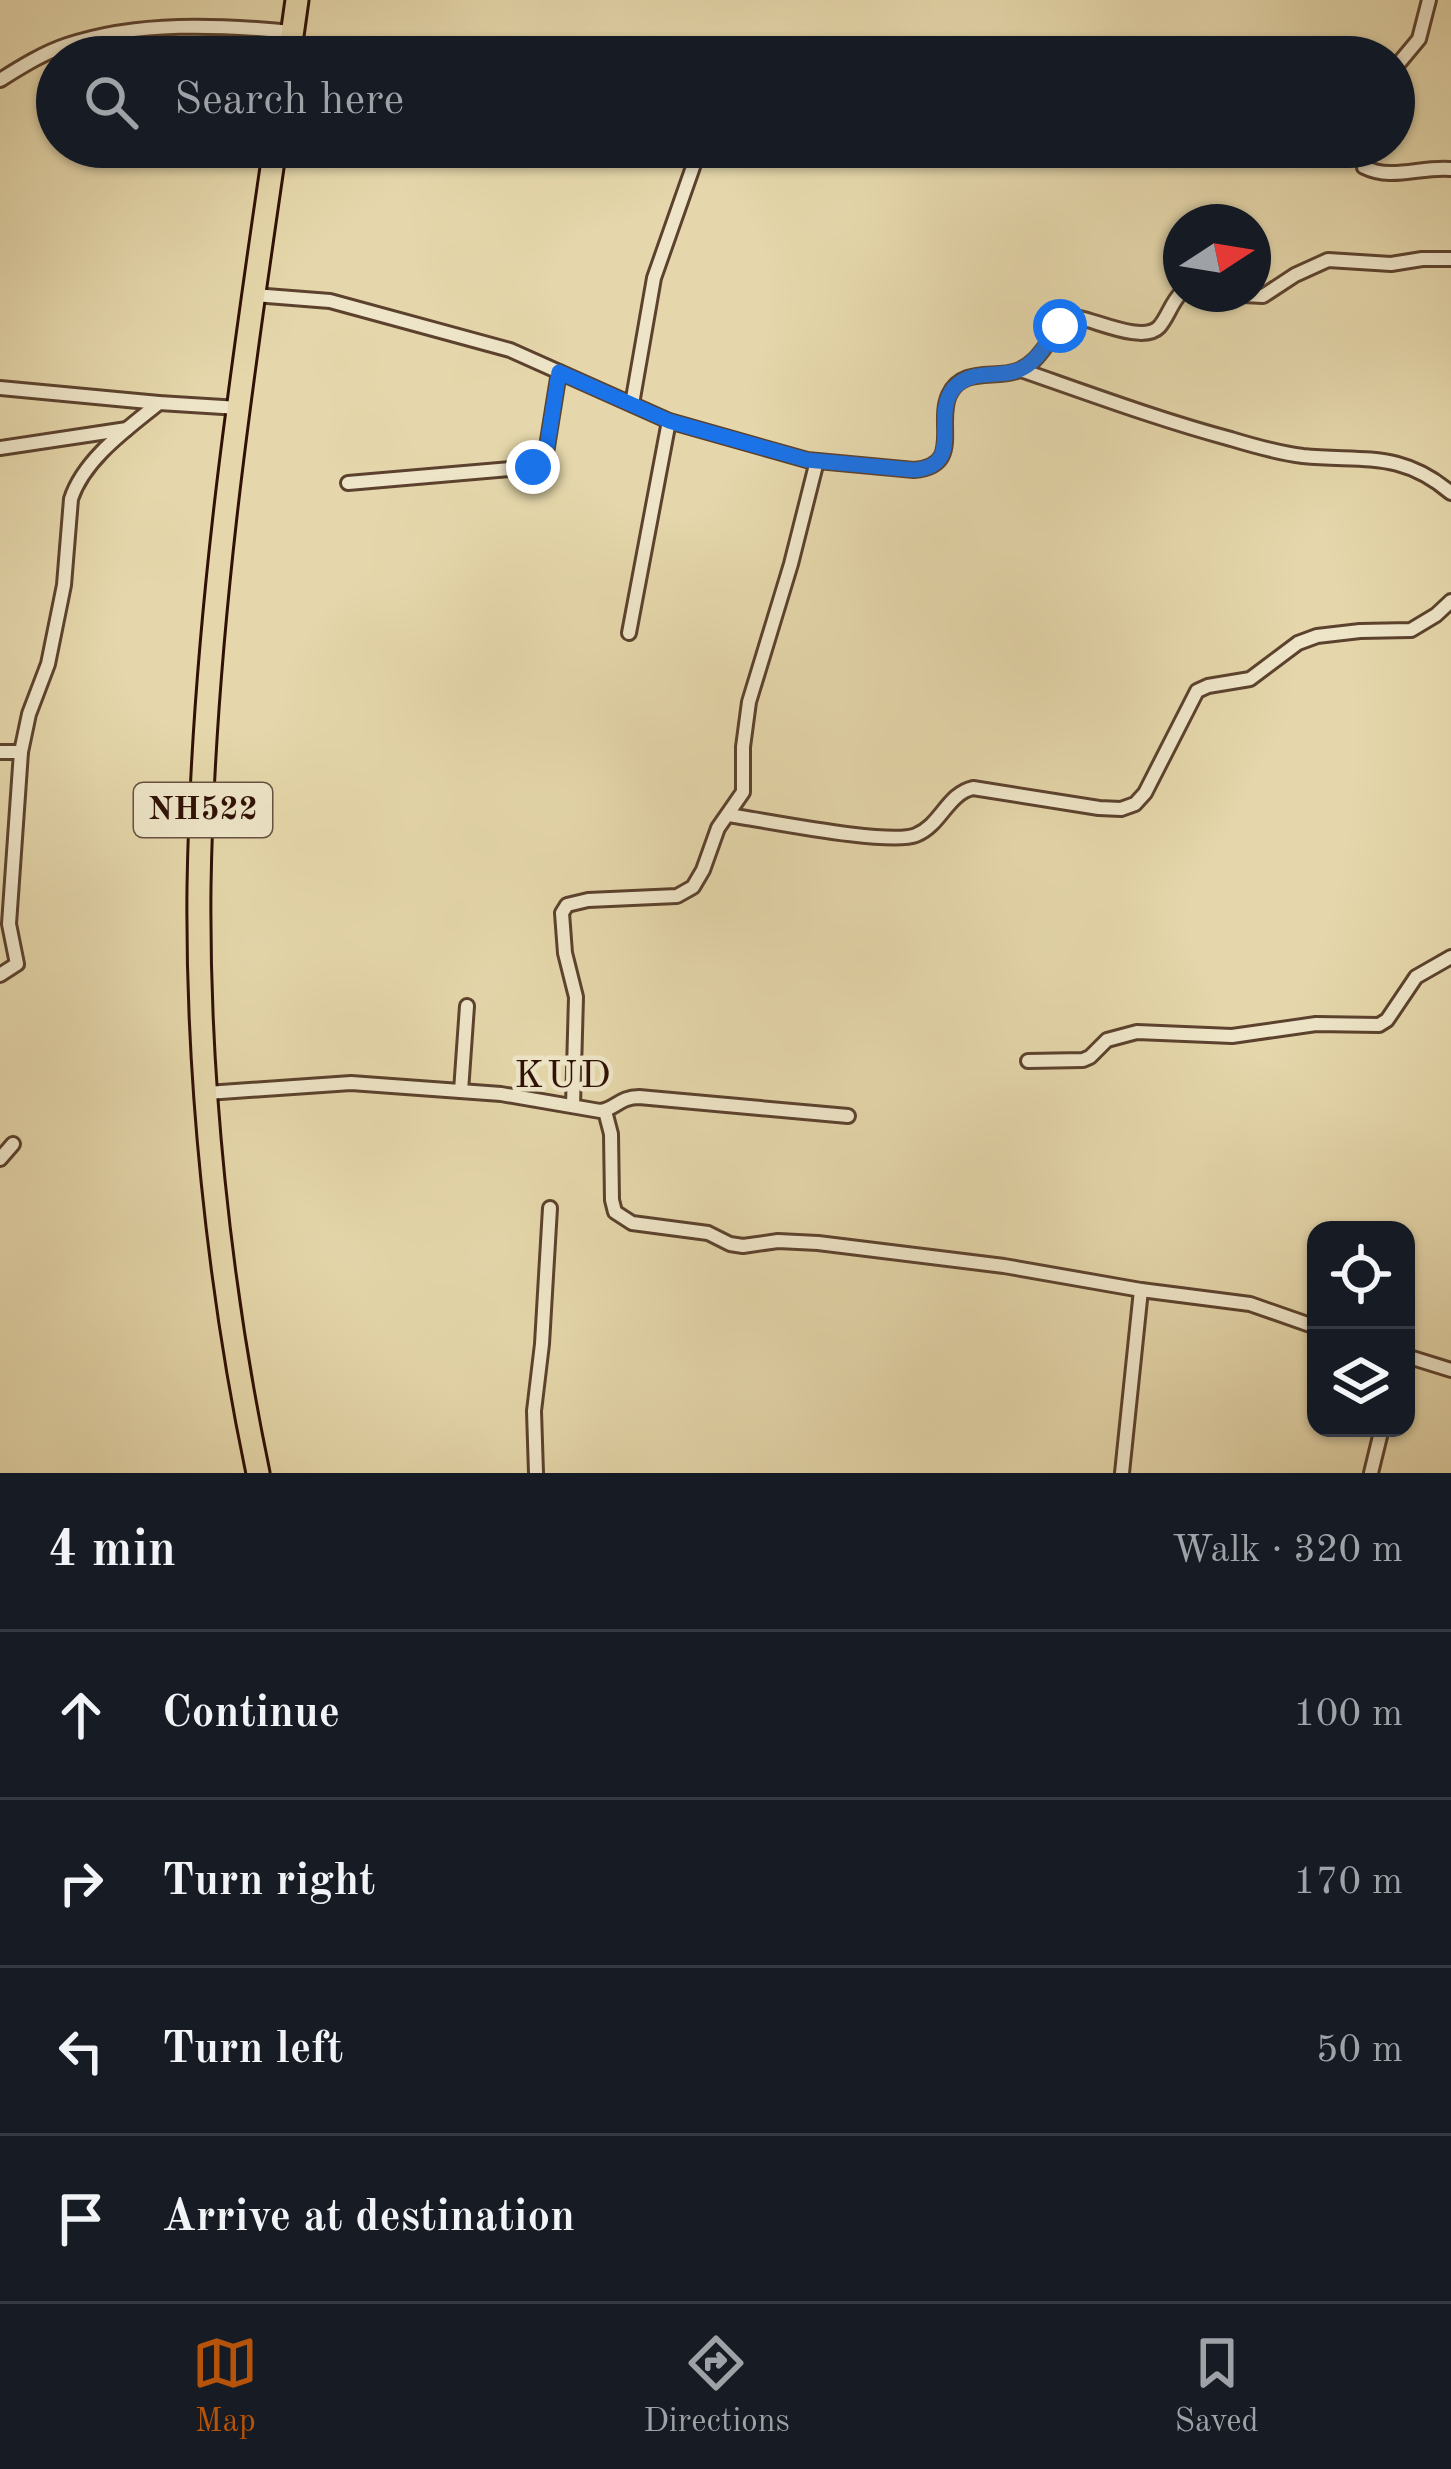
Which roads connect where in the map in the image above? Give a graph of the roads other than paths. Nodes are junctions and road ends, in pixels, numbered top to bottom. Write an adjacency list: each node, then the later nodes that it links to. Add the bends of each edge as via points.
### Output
1 (297, 0): 3 (highway)
2 (1430, 0): 6 (street)
3 (292, 32): 4 (street, via 204,27); 5 (highway)
4 (101, 36)
5 (292, 36)
6 (1415, 43)
7 (36, 60): 8 (street)
8 (0, 80)
9 (272, 168): 15 (highway, NH522)
10 (693, 168): 21 (street, via 654,278)
11 (1365, 168): 12 (street)
12 (1451, 169)
13 (1451, 259): 14 (street, via 1328,260)
14 (1271, 291)
15 (254, 295): 18 (street, via 330,301 510,350); 22 (highway, NH522)
16 (1167, 312): 17 (street, via 1151,333 1073,320)
17 (1021, 370): 26 (street, via 978,375 954,388 944,451 926,469); 28 (street, via 1228,439 1296,455 1399,463)
18 (559, 372): 21 (street); 27 (street, via 546,453 533,467)
19 (0, 388): 20 (street)
20 (159, 403): 22 (street); 24 (street)
21 (632, 404): 23 (street)
22 (239, 408): 39 (highway, NH522, via 205,748)
23 (669, 421): 26 (street); 30 (street)
24 (128, 428): 25 (street); 32 (street, via 75,487 48,664)
25 (0, 448)
26 (818, 460): 33 (street, via 749,702 742,792)
27 (348, 483)
28 (1451, 493)
29 (1451, 601): 33 (street, via 1412,630 1317,636 1259,676 1197,691 1145,794 1121,809 973,788 922,833 892,839)
30 (628, 633)
31 (0, 752): 32 (street)
32 (21, 752): 35 (street, via 9,925 17,964)
33 (728, 815): 40 (street, via 686,892 588,900 562,913 576,997)
34 (1451, 957): 37 (street, via 1416,977 1379,1025 1232,1036 1137,1032 1107,1040 1083,1060)
35 (0, 975)
36 (467, 1006): 38 (street)
37 (1028, 1061)
38 (461, 1091): 39 (street, via 351,1083); 40 (street)
39 (207, 1093): 51 (highway, NH522, via 231,1318)
40 (572, 1106): 41 (street)
41 (605, 1111): 42 (street, via 628,1097); 46 (street, via 611,1200 632,1223 742,1246 818,1243)
42 (848, 1116)
43 (14, 1144): 44 (street)
44 (0, 1159)
45 (550, 1208): 52 (street)
46 (1141, 1290): 47 (street, via 1250,1304); 53 (street)
47 (1307, 1324)
48 (1415, 1359): 49 (street)
49 (1451, 1370)
50 (1380, 1437): 54 (street)
51 (258, 1473)
52 (536, 1473)
53 (1122, 1473)
54 (1371, 1473)

